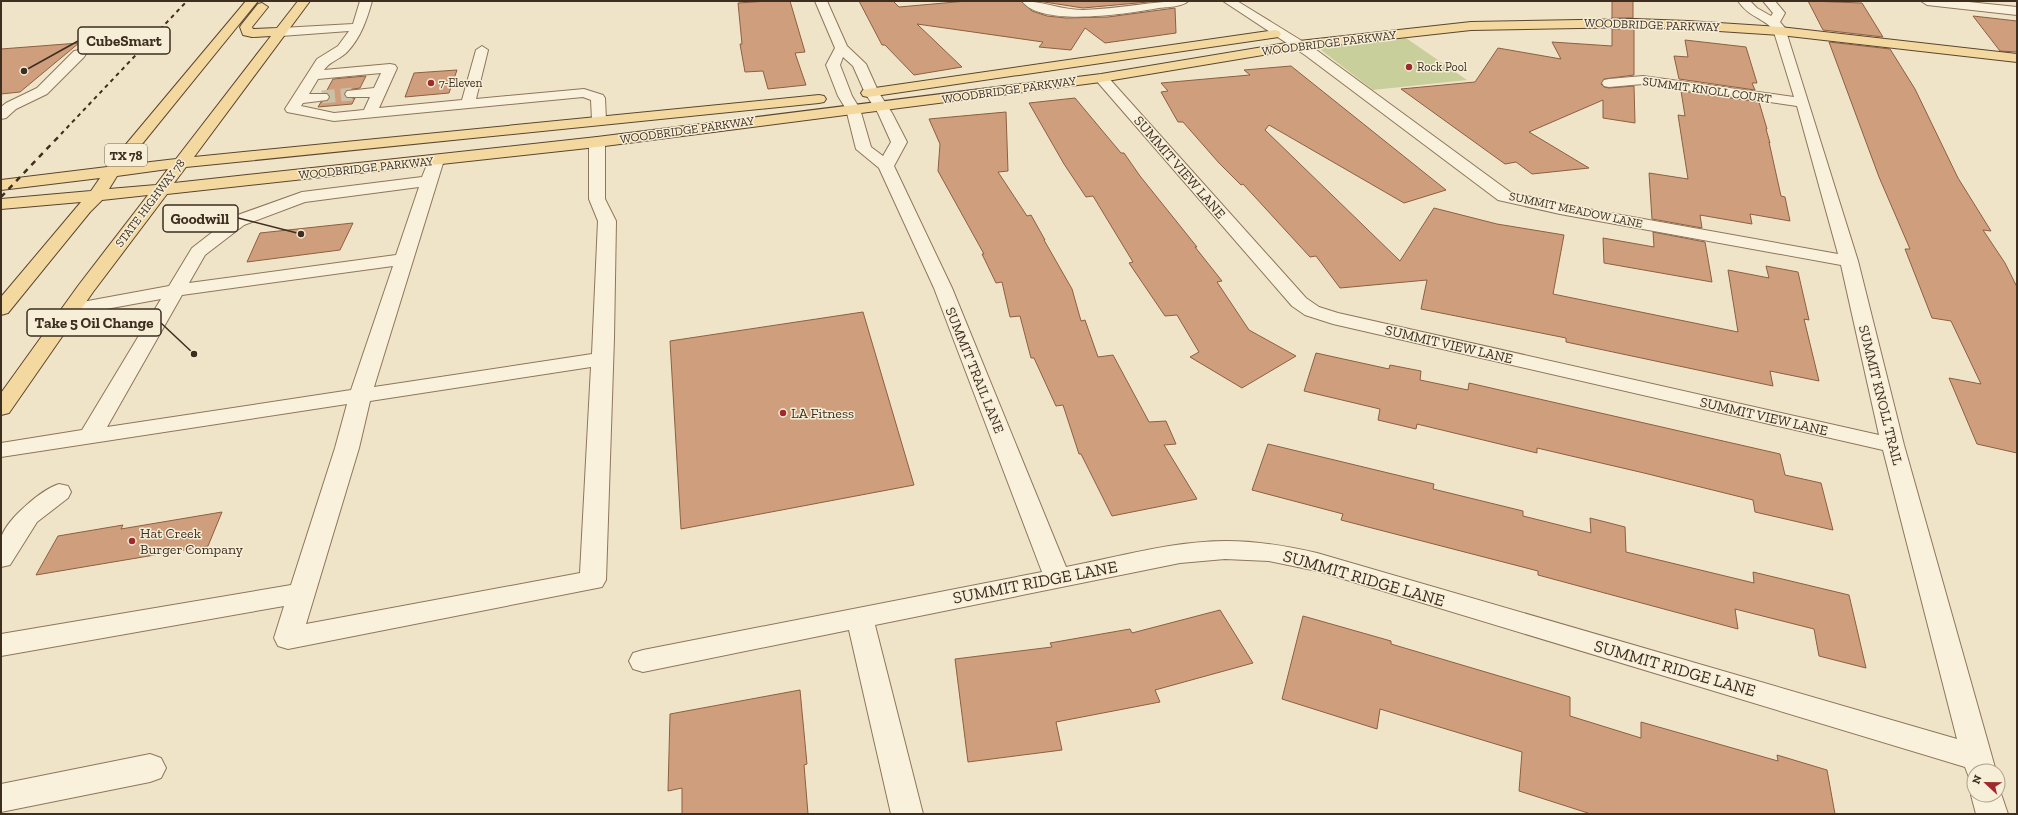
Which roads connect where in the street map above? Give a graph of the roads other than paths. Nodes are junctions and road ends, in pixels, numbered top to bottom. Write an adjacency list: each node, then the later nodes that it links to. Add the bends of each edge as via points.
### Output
1 (252, 1): 45 (main road, TX 78)
2 (266, 1): 19 (main road, via 246,27 247,32)
3 (304, 1): 19 (main road, STATE HIGHWAY 78)
4 (366, 1): 17 (street)
5 (821, 1): 23 (street)
6 (1028, 1): 7 (street, via 1061,13 1087,14)
7 (1182, 1)
8 (1229, 1): 20 (street, SUMMIT MEADOW LANE)
9 (1744, 1): 15 (street, via 1750,11)
10 (1927, 1): 12 (street)
11 (1549, 11): 15 (main road, WOODBRIDGE PARKWAY)
12 (2017, 11)
13 (1482, 13): 14 (main road)
14 (1452, 15)
15 (1774, 18): 16 (main road, WOODBRIDGE PARKWAY); 21 (main road, WOODBRIDGE PARKWAY, via 1513,24); 26 (main road, WOODBRIDGE PARKWAY); 36 (street, SUMMIT KNOLL TRAIL)
16 (1838, 25)
17 (358, 27): 19 (street); 27 (street, via 344,49 322,62)
18 (1871, 29): 22 (main road)
19 (281, 32): 43 (main road, STATE HIGHWAY 78)
20 (1281, 34): 21 (street, SUMMIT MEADOW LANE); 33 (main road, WOODBRIDGE PARKWAY, via 1070,62)
21 (1301, 38): 28 (main road, WOODBRIDGE PARKWAY); 52 (street, SUMMIT MEADOW LANE, via 1504,196 1560,209)
22 (2017, 47)
23 (841, 48): 33 (street, via 859,64); 35 (street, SUMMIT TRAIL LANE, via 833,65)
24 (482, 50): 37 (street)
25 (79, 54): 39 (street, via 42,91)
26 (2017, 58)
27 (313, 75): 30 (street, via 390,68); 34 (street)
28 (1101, 78): 38 (main road, WOODBRIDGE PARKWAY); 60 (street, SUMMIT VIEW LANE, via 1299,302 1312,311 1333,318)
29 (1610, 83): 36 (street, SUMMIT KNOLL COURT, via 1643,80)
30 (381, 86): 31 (street); 40 (street)
31 (355, 89)
32 (325, 92): 34 (street)
33 (872, 93): 35 (main road, WOODBRIDGE PARKWAY); 38 (street)
34 (302, 94): 40 (street, via 292,109 334,117)
35 (849, 102): 38 (main road, WOODBRIDGE PARKWAY); 41 (main road, WOODBRIDGE PARKWAY); 42 (main road, WOODBRIDGE PARKWAY); 44 (street, SUMMIT TRAIL LANE, via 864,149)
36 (1803, 103): 52 (street, SUMMIT KNOLL TRAIL)
37 (468, 104): 40 (street); 41 (street, via 584,93 598,98)
38 (880, 106): 44 (street, via 899,142)
39 (4, 109)
40 (369, 114)
41 (599, 120): 42 (main road); 43 (main road, WOODBRIDGE PARKWAY)
42 (597, 142): 46 (main road, WOODBRIDGE PARKWAY); 56 (street, via 597,199 607,221)
43 (181, 163): 45 (main road, WOODBRIDGE PARKWAY); 48 (main road, STATE HIGHWAY 78)
44 (886, 166): 64 (street, SUMMIT TRAIL LANE, via 943,288)
45 (112, 171): 47 (main road, WOODBRIDGE PARKWAY); 49 (main road, TX 78)
46 (432, 171): 48 (main road, WOODBRIDGE PARKWAY); 51 (street); 53 (street, via 302,197 238,222 198,252)
47 (1, 185)
48 (160, 189): 49 (main road, WOODBRIDGE PARKWAY); 55 (main road, STATE HIGHWAY 78)
49 (97, 195): 50 (main road, WOODBRIDGE PARKWAY); 54 (main road, TX 78)
50 (1, 204)
51 (404, 259): 53 (street); 57 (street)
52 (1849, 261): 60 (street, SUMMIT KNOLL TRAIL)
53 (177, 290): 55 (street); 59 (street)
54 (1, 309)
55 (73, 309): 58 (main road, STATE HIGHWAY 78)
56 (602, 359): 57 (street); 65 (street, via 593,580 288,638)
57 (360, 396): 59 (street); 65 (street, via 347,448)
58 (1, 408)
59 (90, 436): 61 (street)
60 (1893, 445): 70 (street, SUMMIT KNOLL TRAIL)
61 (1, 450)
62 (59, 492): 63 (street, via 28,516)
63 (1, 558)
64 (1057, 577): 66 (street, SUMMIT RIDGE LANE); 69 (street, SUMMIT RIDGE LANE, via 1180,554 1225,550 1269,552 1362,574)
65 (302, 593): 67 (street)
66 (860, 618): 68 (street, SUMMIT RIDGE LANE); 74 (street)
67 (1, 645)
68 (643, 662)
69 (1977, 763)
70 (1980, 763)
71 (150, 768): 72 (street)
72 (1, 798)
73 (1990, 803): 75 (street)
74 (906, 814)
75 (1992, 814)

